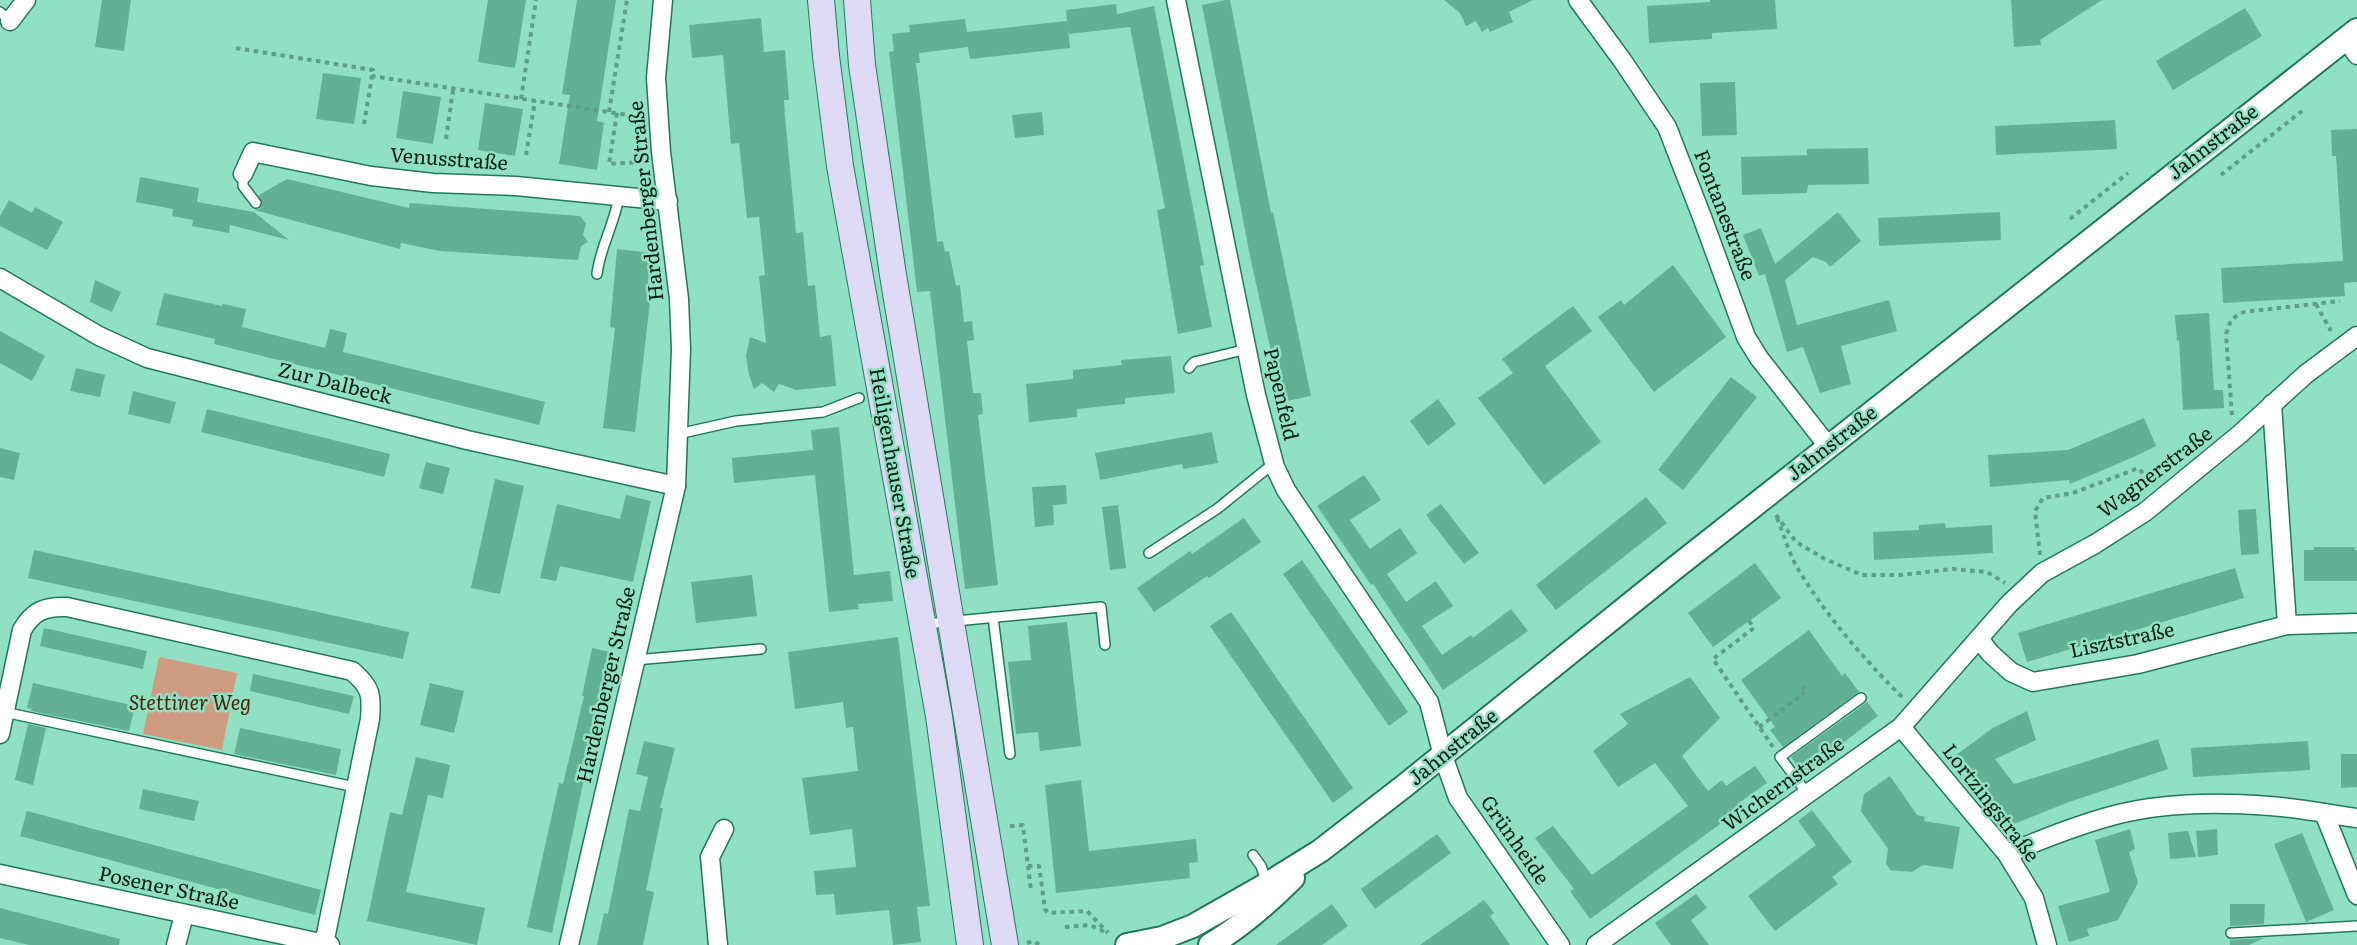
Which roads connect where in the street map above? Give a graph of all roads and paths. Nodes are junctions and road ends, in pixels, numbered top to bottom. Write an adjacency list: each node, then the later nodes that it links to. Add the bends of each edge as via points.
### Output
1 (26, 0): 9 (street)
2 (536, 0): 14 (path)
3 (627, 0): 17 (path)
4 (663, 0): 19 (street, Hardenberger Straße, via 657,54)
5 (821, 0): 54 (main road, Heiligenhauser Straße, via 840,166)
6 (857, 0): 51 (main road, Heiligenhauser Straße, via 872,136)
7 (1176, 0): 37 (street, Papenfeld)
8 (1578, 0): 43 (street, Fontanestraße, via 1666,127 1746,337)
9 (5, 17)
10 (2354, 40): 43 (street, Jahnstraße, via 2307,68)
11 (236, 48): 12 (path, via 373,70)
12 (372, 76): 13 (path); 20 (path)
13 (453, 90): 14 (path); 21 (path)
14 (521, 99): 15 (path)
15 (535, 101): 17 (path); 22 (path)
16 (2302, 111): 26 (path)
17 (609, 112): 18 (path)
18 (616, 113): 19 (path); 23 (path, via 609,164)
19 (659, 120): 23 (street, Hardenberger Straße)
20 (364, 124)
21 (446, 139)
22 (526, 154)
23 (662, 161): 28 (street, Hardenberger Straße)
24 (243, 174): 27 (street, Venusstraße, via 253,152 371,176); 29 (lane, via 243,186)
25 (2128, 174): 30 (path)
26 (2221, 175)
27 (619, 196): 28 (street, Venusstraße); 31 (lane)
28 (668, 201): 42 (street, Hardenberger Straße, via 679,299)
29 (256, 203)
30 (2070, 219)
31 (597, 274)
32 (0, 278): 45 (street, Zur Dalbeck, via 99,336 147,358 467,440)
33 (2340, 301): 34 (path)
34 (2316, 304): 35 (path); 41 (path, via 2244,312 2228,323)
35 (2331, 331)
36 (2357, 336): 40 (street, Wagnerstraße)
37 (1247, 349): 38 (lane, via 1194,362); 44 (street, Papenfeld)
38 (1189, 368)
39 (859, 398): 42 (lane, via 823,412 736,421)
40 (2272, 404): 55 (street); 56 (street, Wagnerstraße, via 2145,512 2042,573 2009,604)
41 (2232, 419)
42 (678, 434): 45 (street, Hardenberger Straße)
43 (1828, 447): 68 (street, Jahnstraße)
44 (1274, 464): 47 (lane, via 1217,509); 68 (street, Papenfeld, via 1286,490 1429,702)
45 (676, 486): 59 (street, Hardenberger Straße)
46 (2152, 488): 48 (path, via 2140,469 2136,469 2073,493 2043,498 2035,511)
47 (1149, 553)
48 (2040, 555)
49 (2006, 583): 62 (path, via 1987,572 1953,569 1862,576 1796,542 1776,515 1797,567 1833,621 1867,663)
50 (993, 616): 51 (lane); 57 (lane, via 1101,608); 67 (lane)
51 (951, 621): 54 (lane); 93 (main road, Heiligenhauser Straße)
52 (1749, 621): 64 (path, via 1754,627 1713,659)
53 (2357, 623): 55 (street, Lisztstraße)
54 (923, 624): 92 (main road, Heiligenhauser Straße)
55 (2287, 625): 56 (street, Lisztstraße, via 2138,664 2033,682 2011,672)
56 (1980, 640): 65 (street, Wichernstraße)
57 (1105, 645)
58 (761, 649): 59 (lane)
59 (635, 660): 90 (street, Hardenberger Straße)
60 (1802, 688): 64 (path, via 1807,691)
61 (1861, 698): 69 (lane)
62 (1903, 698)
63 (4, 712): 66 (street); 70 (lane); 70 (street, via 22,630 29,618 39,610 67,607 352,671 367,683 372,701)
64 (1759, 727): 69 (path)
65 (1901, 727): 71 (street, Wichernstraße); 77 (street, Lortzingstraße)
66 (0, 734)
67 (1010, 754)
68 (1443, 756): 76 (street, Jahnstraße); 96 (street, Grünheide, via 1458,798)
69 (1780, 758): 71 (lane)
70 (355, 787): 88 (street)
71 (1807, 793): 97 (street, Wichernstraße)
72 (2324, 813): 73 (street); 77 (street, via 2271,806 2167,806 2117,814); 83 (street)
73 (2357, 818)
74 (1010, 826): 79 (path, via 1023,825)
75 (724, 830): 91 (street, via 710,857)
76 (1320, 851): 81 (street, Jahnstraße); 95 (street, Jahnstraße, via 1266,905)
77 (2007, 854): 98 (street, Lortzingstraße, via 2034,898)
78 (1253, 855): 81 (lane)
79 (1028, 866): 82 (path); 86 (path, via 1039,866 1048,913 1087,911 1107,933 1090,925)
80 (0, 874): 84 (street, Posener Straße)
81 (1267, 884): 94 (street, Jahnstraße, via 1193,926)
82 (1031, 891)
83 (2357, 895)
84 (184, 915): 88 (street, Posener Straße); 89 (street)
85 (2357, 926): 87 (lane)
86 (1065, 927)
87 (2231, 933)
88 (327, 944)
89 (176, 945)
90 (569, 945)
91 (718, 945)
92 (970, 945)
93 (1005, 945)
94 (1127, 945)
95 (1210, 945)
96 (1560, 945)
97 (1596, 945)
98 (2047, 945)

